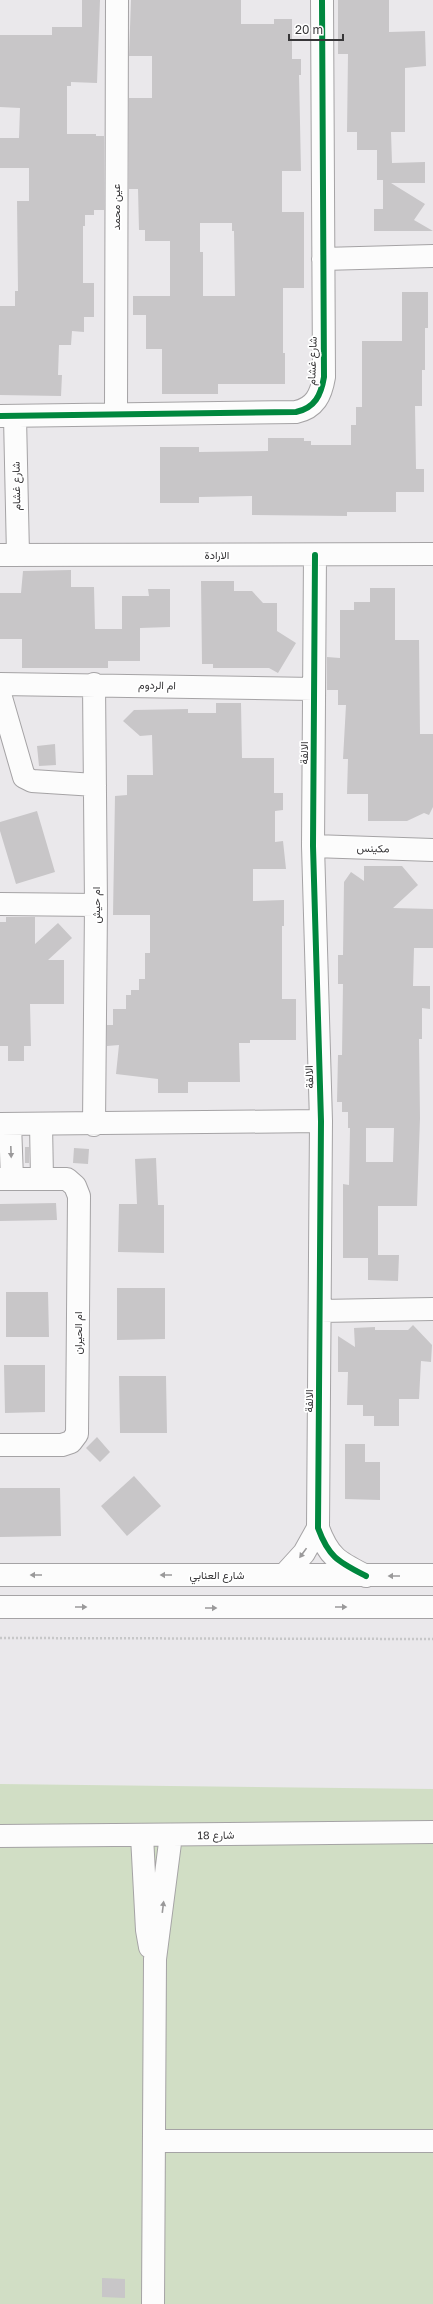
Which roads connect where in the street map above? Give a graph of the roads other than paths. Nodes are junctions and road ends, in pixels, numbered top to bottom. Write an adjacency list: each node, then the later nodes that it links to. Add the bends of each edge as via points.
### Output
1 (117, 0): 5 (street, عين محمد)
2 (322, 0): 4 (street, شارع غشام)
3 (433, 256): 4 (street)
4 (323, 259): 5 (street, شارع غشام, via 324,377 318,396 307,410)
5 (116, 414): 6 (street, شارع غشام)
6 (7, 417): 8 (street, شارع غشام)
7 (433, 554): 9 (street, الارادة)
8 (9, 555): 9 (street, الارادة)
9 (315, 555): 12 (street, الالفة)
10 (0, 684): 11 (street, ام الردوم)
11 (94, 684): 12 (street, ام الردوم); 14 (street, ام حيش)
12 (314, 689): 15 (street, الالفة)
13 (0, 694): 14 (street, via 24,777 32,781)
14 (95, 786): 18 (street, ام حيش)
15 (313, 846): 16 (street, مكينس); 19 (street, الالفة)
16 (433, 850)
17 (0, 904): 18 (street)
18 (96, 905): 22 (street, ام حيش)
19 (321, 1121): 22 (street, ام الحيران); 26 (street, الالفة)
20 (5, 1124): 21 (street, ام الحيران); 23 (street, ام الحيران, one-way to 23)
21 (41, 1124): 22 (street, ام الحيران); 24 (street)
22 (94, 1125)
23 (6, 1179): 24 (street, ام الحيران)
24 (42, 1179): 27 (street, ام الحيران, via 67,1179 75,1186 79,1196 77,1434 71,1442 62,1445)
25 (433, 1309): 26 (street)
26 (320, 1311): 28 (street, الالفة)
27 (0, 1445)
28 (318, 1528): 30 (street, الالفة, one-way to 30, via 304,1553); 31 (street, الالفة, via 332,1555 344,1565)
29 (0, 1575): 30 (street, شارع العنابي, one-way to 29)
30 (284, 1575): 31 (street, شارع العنابي)
31 (366, 1576): 32 (street, شارع العنابي, one-way to 31)
32 (433, 1576)
33 (0, 1607): 34 (street, one-way to 34)
34 (433, 1607)
35 (433, 1832): 36 (street, شارع 18)
36 (171, 1835): 38 (street, شارع 18); 39 (street, one-way to 36)
37 (0, 1836): 38 (street, شارع 18)
38 (142, 1836): 39 (street, via 147,1930)
39 (155, 1959): 40 (street)
40 (154, 2141): 41 (street); 42 (street)
41 (433, 2141)
42 (153, 2304)

